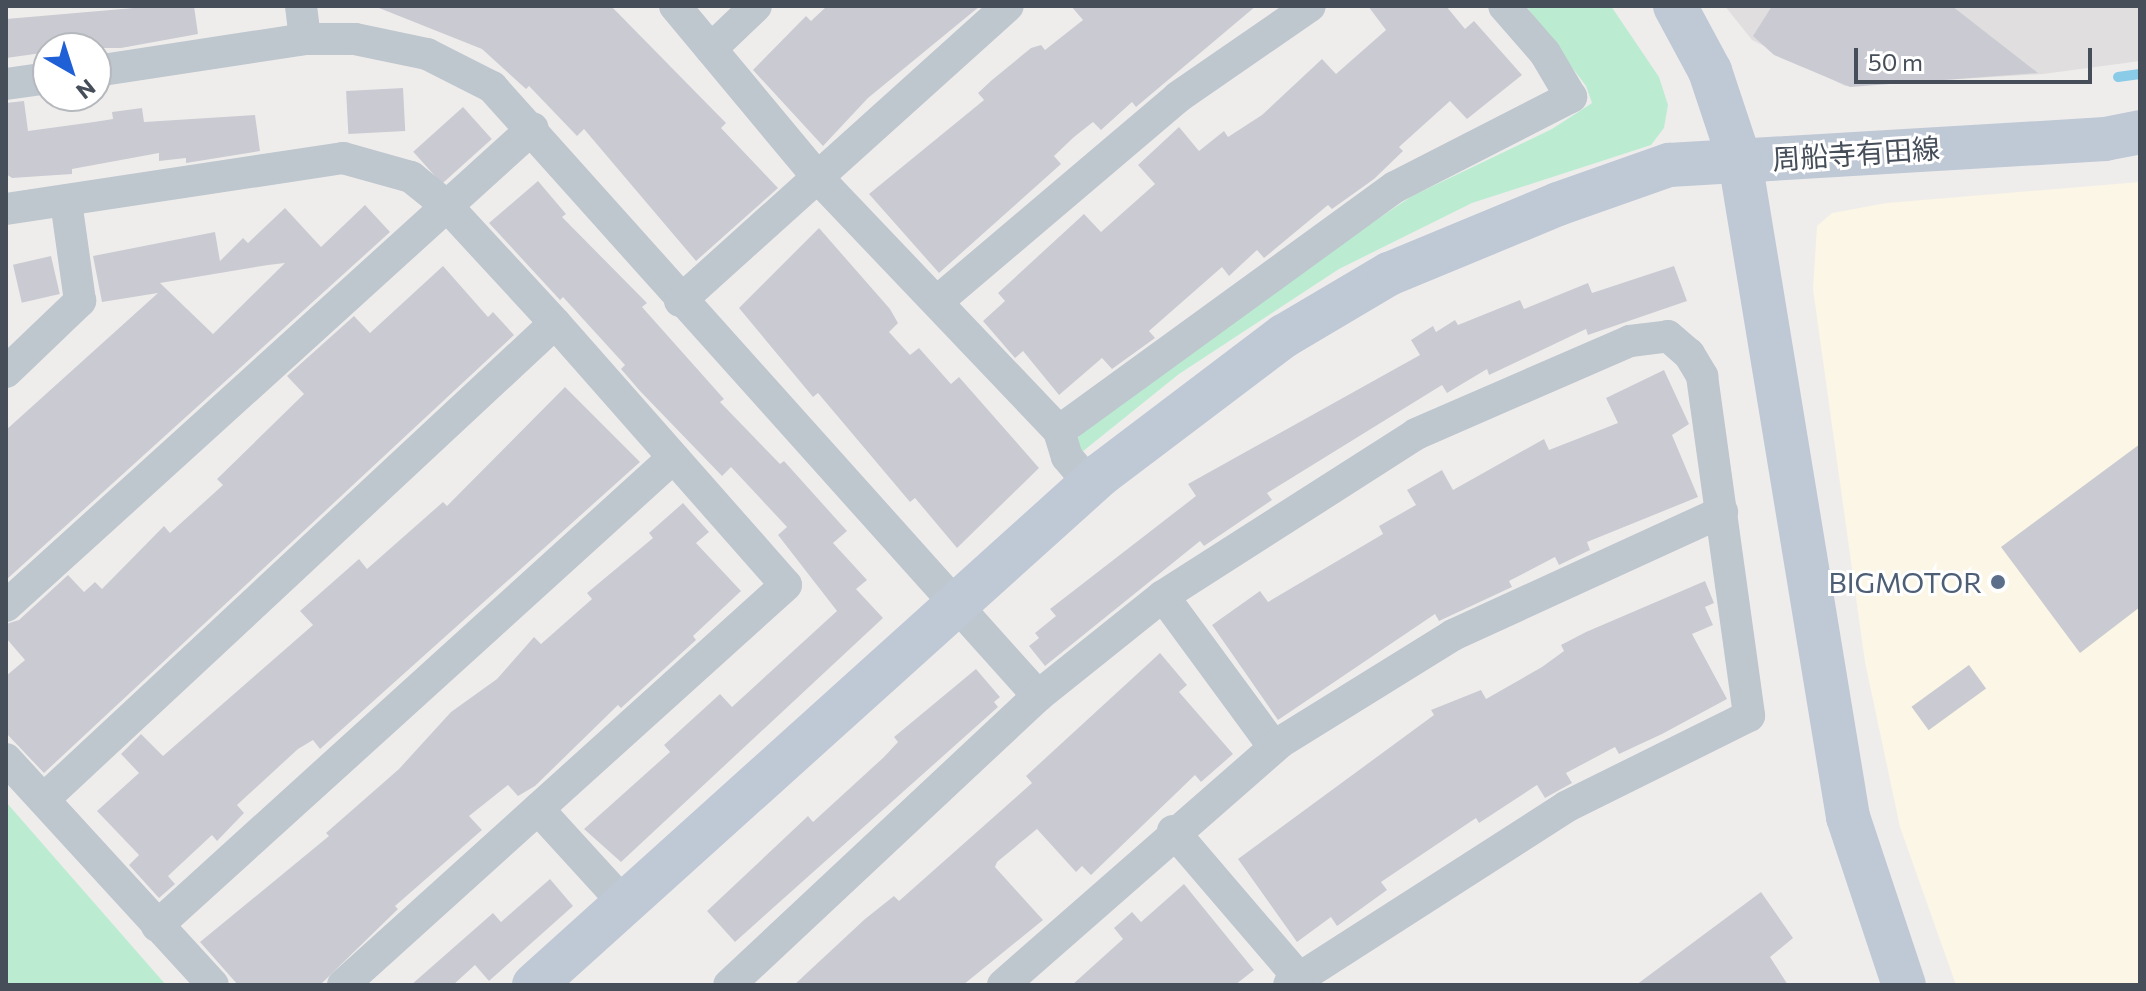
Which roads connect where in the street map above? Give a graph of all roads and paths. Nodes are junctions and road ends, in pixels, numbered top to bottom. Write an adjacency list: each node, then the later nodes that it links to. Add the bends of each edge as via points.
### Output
1 (301, 6): 8 (street)
2 (675, 6): 9 (street)
3 (756, 6): 9 (street)
4 (1008, 6): 16 (street)
5 (1310, 6): 20 (street, via 1178,97)
6 (1504, 6): 24 (street, via 1545,53 1571,97 1395,187)
7 (1675, 6): 15 (street, 周船寺有田線, via 1710,71)
8 (305, 39): 10 (street); 13 (street, via 355,39 427,54 492,87)
9 (711, 49): 16 (street)
10 (112, 69)
11 (32, 80): 12 (street)
12 (6, 84)
13 (533, 128): 18 (street); 21 (street)
14 (2140, 132): 15 (street, 周船寺有田線, via 2105,139)
15 (1740, 161): 26 (street, via 1669,165 1389,274 1284,336); 45 (street, via 1848,817)
16 (820, 180): 20 (street); 21 (street)
17 (66, 201): 18 (street, via 343,158 411,177); 19 (street); 23 (street, via 80,301)
18 (447, 206): 22 (street); 29 (street)
19 (6, 209)
20 (939, 300): 24 (street)
21 (680, 301): 30 (street)
22 (555, 323): 25 (street); 34 (street)
23 (6, 372)
24 (1059, 431): 26 (street, via 1067,457)
25 (673, 458): 35 (street, via 786,585); 38 (street)
26 (1090, 484): 30 (street)
27 (1722, 512): 28 (street, via 1702,376 1689,354 1668,336 1630,341 1416,434); 32 (street, via 1453,635); 39 (street, via 1749,716 1566,807)
28 (1163, 596): 31 (street); 32 (street)
29 (6, 606)
30 (955, 606): 31 (street); 37 (street)
31 (1038, 696): 43 (street)
32 (1274, 747): 36 (street)
33 (6, 759): 34 (street)
34 (44, 799): 38 (street)
35 (538, 809): 37 (street); 41 (street)
36 (1173, 831): 39 (street); 44 (street)
37 (623, 902): 42 (street)
38 (157, 926): 40 (street)
39 (1293, 981)
40 (213, 985)
41 (343, 985)
42 (534, 985)
43 (729, 985)
44 (1003, 985)
45 (1904, 985)

